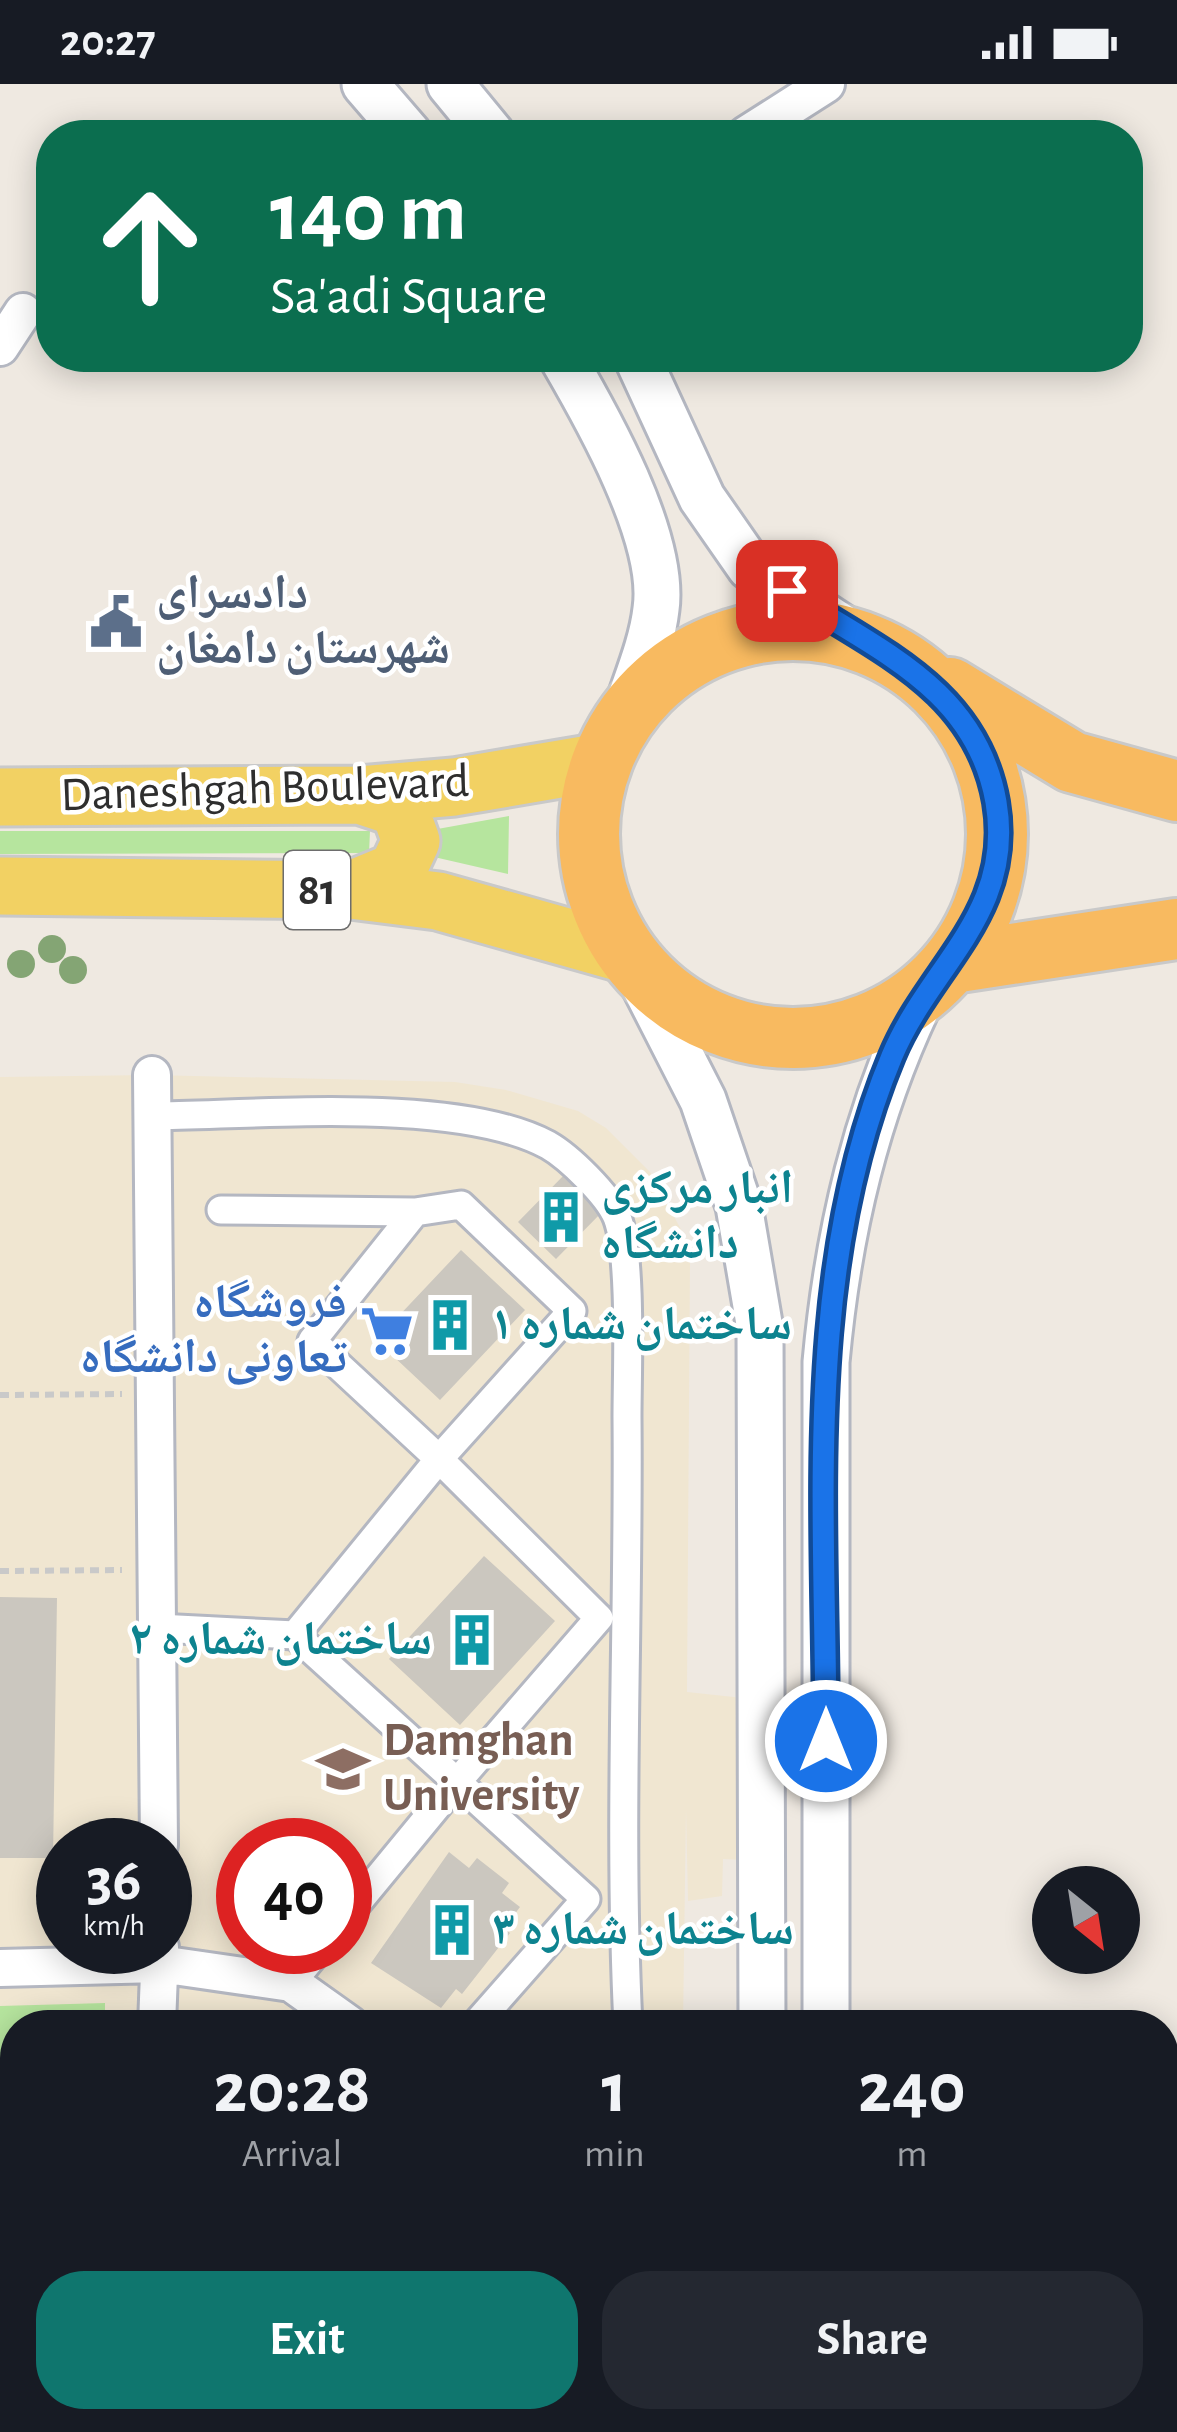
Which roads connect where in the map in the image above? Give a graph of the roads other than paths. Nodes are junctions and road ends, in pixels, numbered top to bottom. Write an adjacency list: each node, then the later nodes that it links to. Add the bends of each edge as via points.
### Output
1 (365, 84): 4 (street)
2 (450, 84): 5 (street)
3 (806, 89): 6 (street)
4 (396, 120)
5 (480, 120)
6 (766, 120)
7 (23, 312): 8 (street)
8 (0, 347)
9 (571, 372): 12 (street, via 644,524 657,607)
10 (644, 372): 11 (street, via 703,498 750,567)
11 (885, 652): 12 (highway, via 809,629 739,638 660,678); 13 (highway, via 1072,762); 20 (highway, 81, via 961,718 981,749 996,804 997,860 982,914)
12 (613, 740): 14 (main road, Daneshgah Boulevard / 81, via 454,787); 19 (highway, 81, via 589,811 589,861 602,910)
13 (1177, 791)
14 (360, 795): 15 (main road, Daneshgah Boulevard / 81); 17 (main road, via 399,808 411,841 397,871)
15 (0, 797)
16 (0, 886): 17 (main road, Daneshgah Boulevard / 81)
17 (352, 890): 19 (main road, Daneshgah Boulevard / 81, via 438,901)
18 (1177, 929): 20 (highway, 81)
19 (630, 959): 20 (highway, 81, via 673,1001 773,1038 878,1020); 47 (street, via 703,1100 739,1206 760,1329)
20 (938, 977): 48 (street, via 892,1057 862,1151 832,1300)
21 (152, 1076): 22 (street)
22 (152, 1116): 25 (street, via 472,1121 549,1146 617,1216); 30 (street)
23 (221, 1210): 24 (street)
24 (415, 1212): 26 (street, via 461,1205); 27 (street, via 312,1341)
25 (626, 1309): 26 (street); 28 (street)
26 (572, 1311): 27 (street)
27 (439, 1459): 29 (street); 31 (street)
28 (629, 1617): 29 (street); 35 (street)
29 (599, 1618): 32 (street)
30 (158, 1628): 31 (street); 33 (street)
31 (295, 1635): 32 (street)
32 (457, 1783): 34 (street); 36 (street)
33 (160, 1818)
34 (372, 1885)
35 (622, 1897): 36 (street); 46 (street)
36 (586, 1899): 45 (street)
37 (192, 1963): 42 (street)
38 (36, 1965): 39 (street)
39 (0, 1968)
40 (159, 1974): 43 (street)
41 (298, 1974): 42 (street)
42 (291, 1983): 44 (street)
43 (158, 2010)
44 (329, 2010)
45 (488, 2010)
46 (627, 2010)
47 (762, 2010)
48 (826, 2010)

